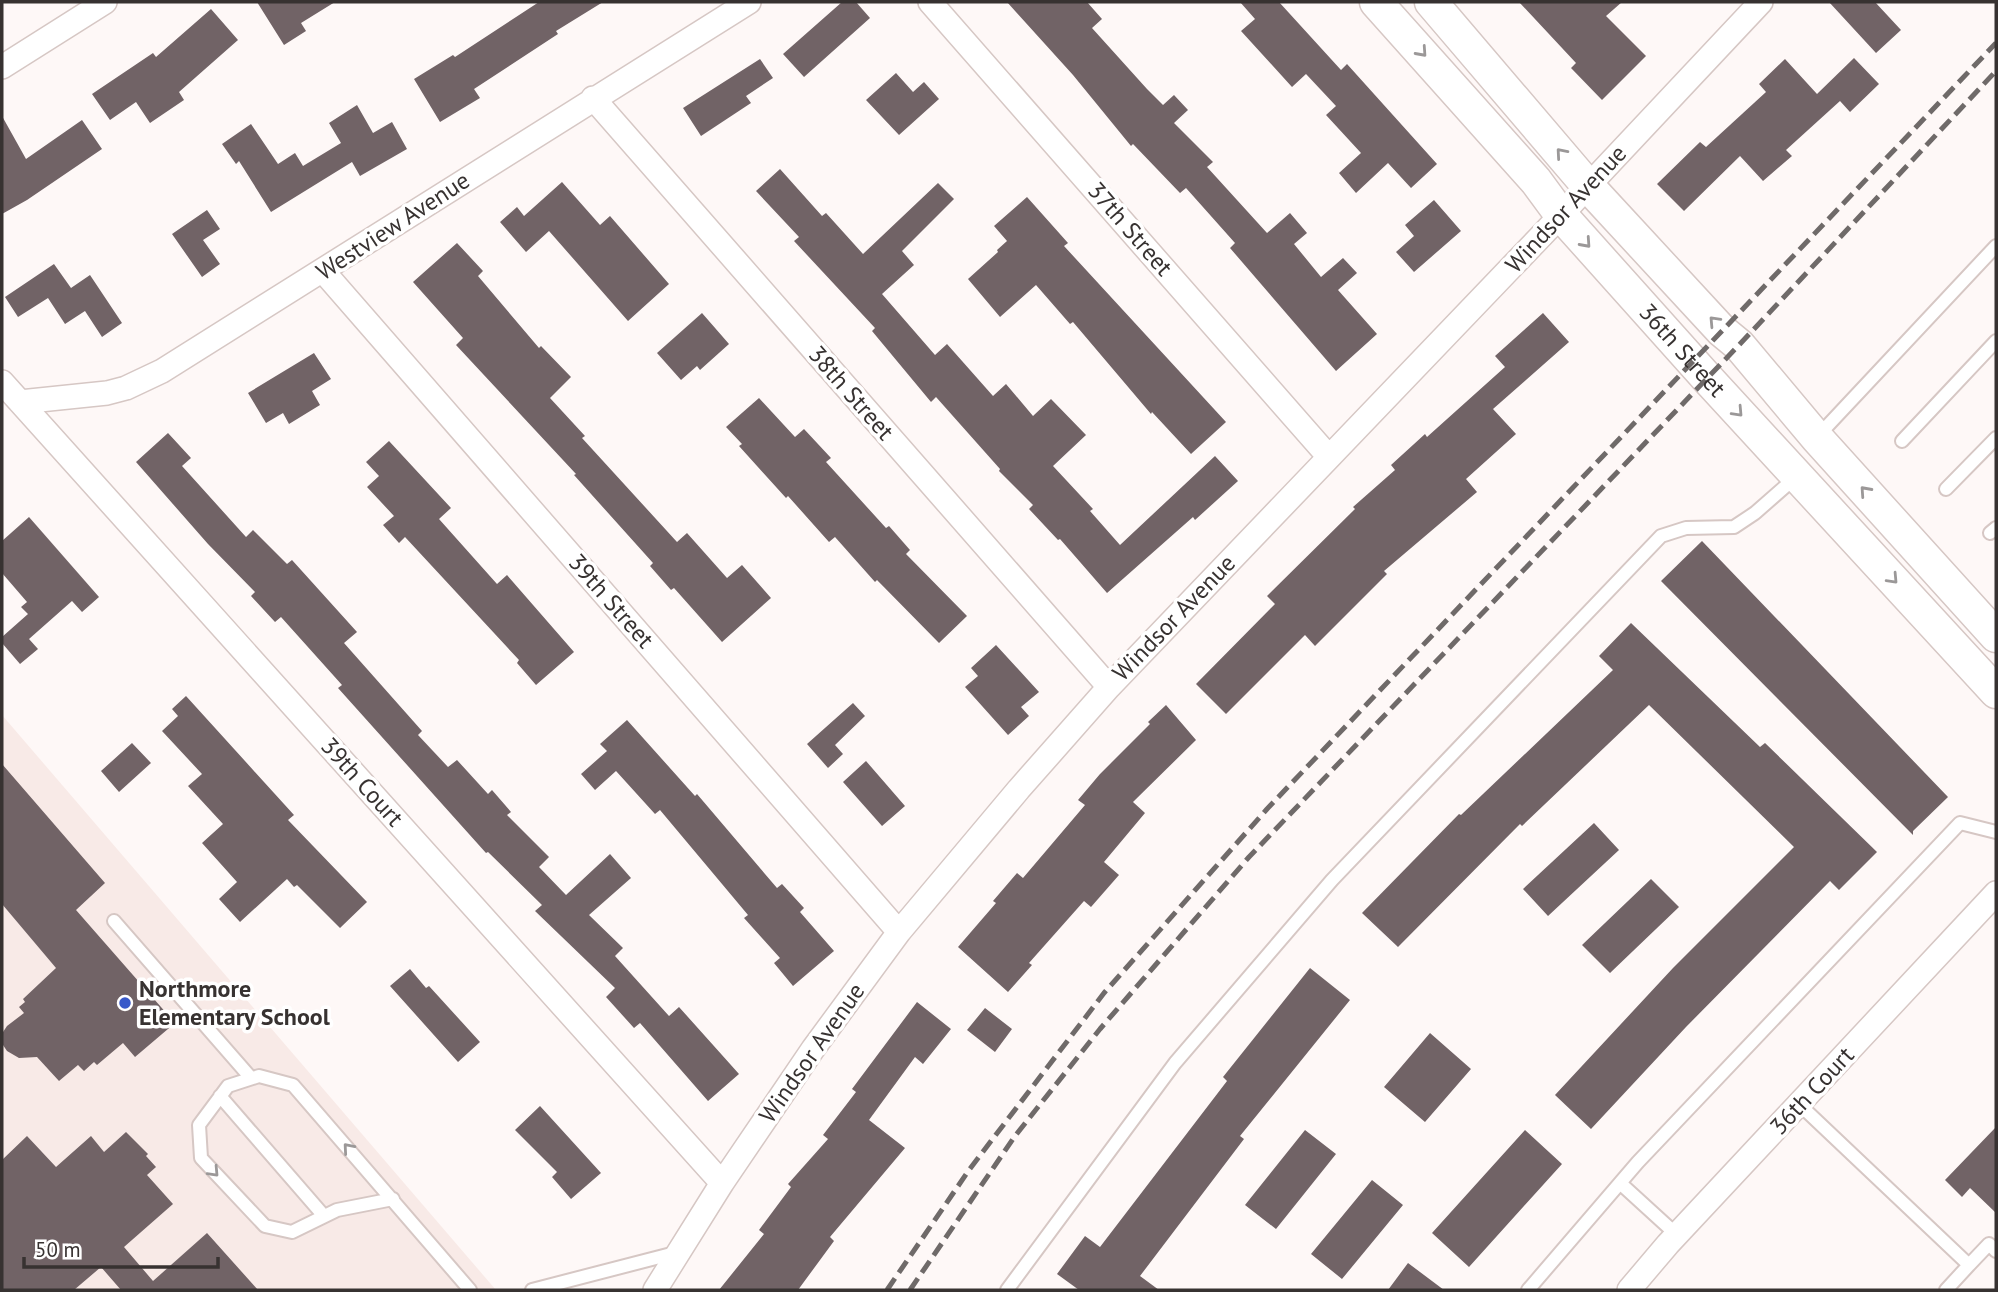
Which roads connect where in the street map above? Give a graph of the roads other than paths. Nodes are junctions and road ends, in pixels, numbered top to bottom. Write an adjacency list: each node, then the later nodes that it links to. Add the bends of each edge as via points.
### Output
1 (749, 2): 8 (street, Westview Avenue)
2 (930, 2): 19 (street, 37th Street)
3 (1376, 2): 10 (street, 36th Street, one-way to 10)
4 (1431, 2): 9 (street, 36th Street, one-way to 4)
5 (1761, 2): 9 (street, Windsor Avenue)
6 (100, 3): 7 (street)
7 (2, 67)
8 (593, 98): 12 (street, Westview Avenue); 24 (street, 38th Street)
9 (1588, 186): 10 (street, Windsor Avenue); 16 (street, 36th Street, one-way to 9, via 1739,345)
10 (1561, 215): 19 (street, Windsor Avenue); 20 (street, 36th Street, one-way to 20)
11 (1996, 246): 16 (lane)
12 (323, 271): 15 (street, Westview Avenue, via 181,360 126,388); 29 (street, 39th Street)
13 (1996, 341): 18 (lane)
14 (2, 382): 15 (street, 39th Court)
15 (20, 402): 33 (street, 39th Court)
16 (1817, 438): 22 (street, 36th Street, one-way to 16)
17 (1996, 438): 21 (lane)
18 (1902, 441)
19 (1329, 457): 24 (street, Windsor Avenue)
20 (1797, 476): 23 (street, 36th Street, one-way to 23); 44 (lane, via 1734,527 1686,528 1661,536 1332,880 1175,1063)
21 (1945, 489)
22 (1995, 632): 23 (street)
23 (1966, 660): 25 (street, 36th Street)
24 (1109, 687): 29 (street, Windsor Avenue)
25 (1996, 692)
26 (1996, 832): 34 (lane, via 1960,823)
27 (1996, 893): 32 (street, 36th Court)
28 (114, 921): 30 (lane)
29 (899, 932): 33 (street, Windsor Avenue)
30 (251, 1078): 31 (lane, via 228,1086); 35 (lane, one-way to 30, via 293,1085)
31 (220, 1096): 36 (lane); 36 (lane, one-way to 36, via 199,1125 201,1158 265,1226 292,1232)
32 (1799, 1104): 37 (street, 36th Court); 40 (lane)
33 (722, 1183): 39 (street, Windsor Avenue)
34 (1620, 1183): 37 (lane); 45 (lane)
35 (393, 1199): 36 (lane); 41 (lane)
36 (324, 1216)
37 (1677, 1235): 46 (street, 36th Court)
38 (1996, 1251): 40 (lane, via 1989,1244)
39 (679, 1252): 42 (lane); 43 (street, Windsor Avenue)
40 (1969, 1265): 47 (lane)
41 (470, 1290)
42 (532, 1290)
43 (655, 1290)
44 (1007, 1290)
45 (1528, 1290)
46 (1629, 1290)
47 (1946, 1290)

